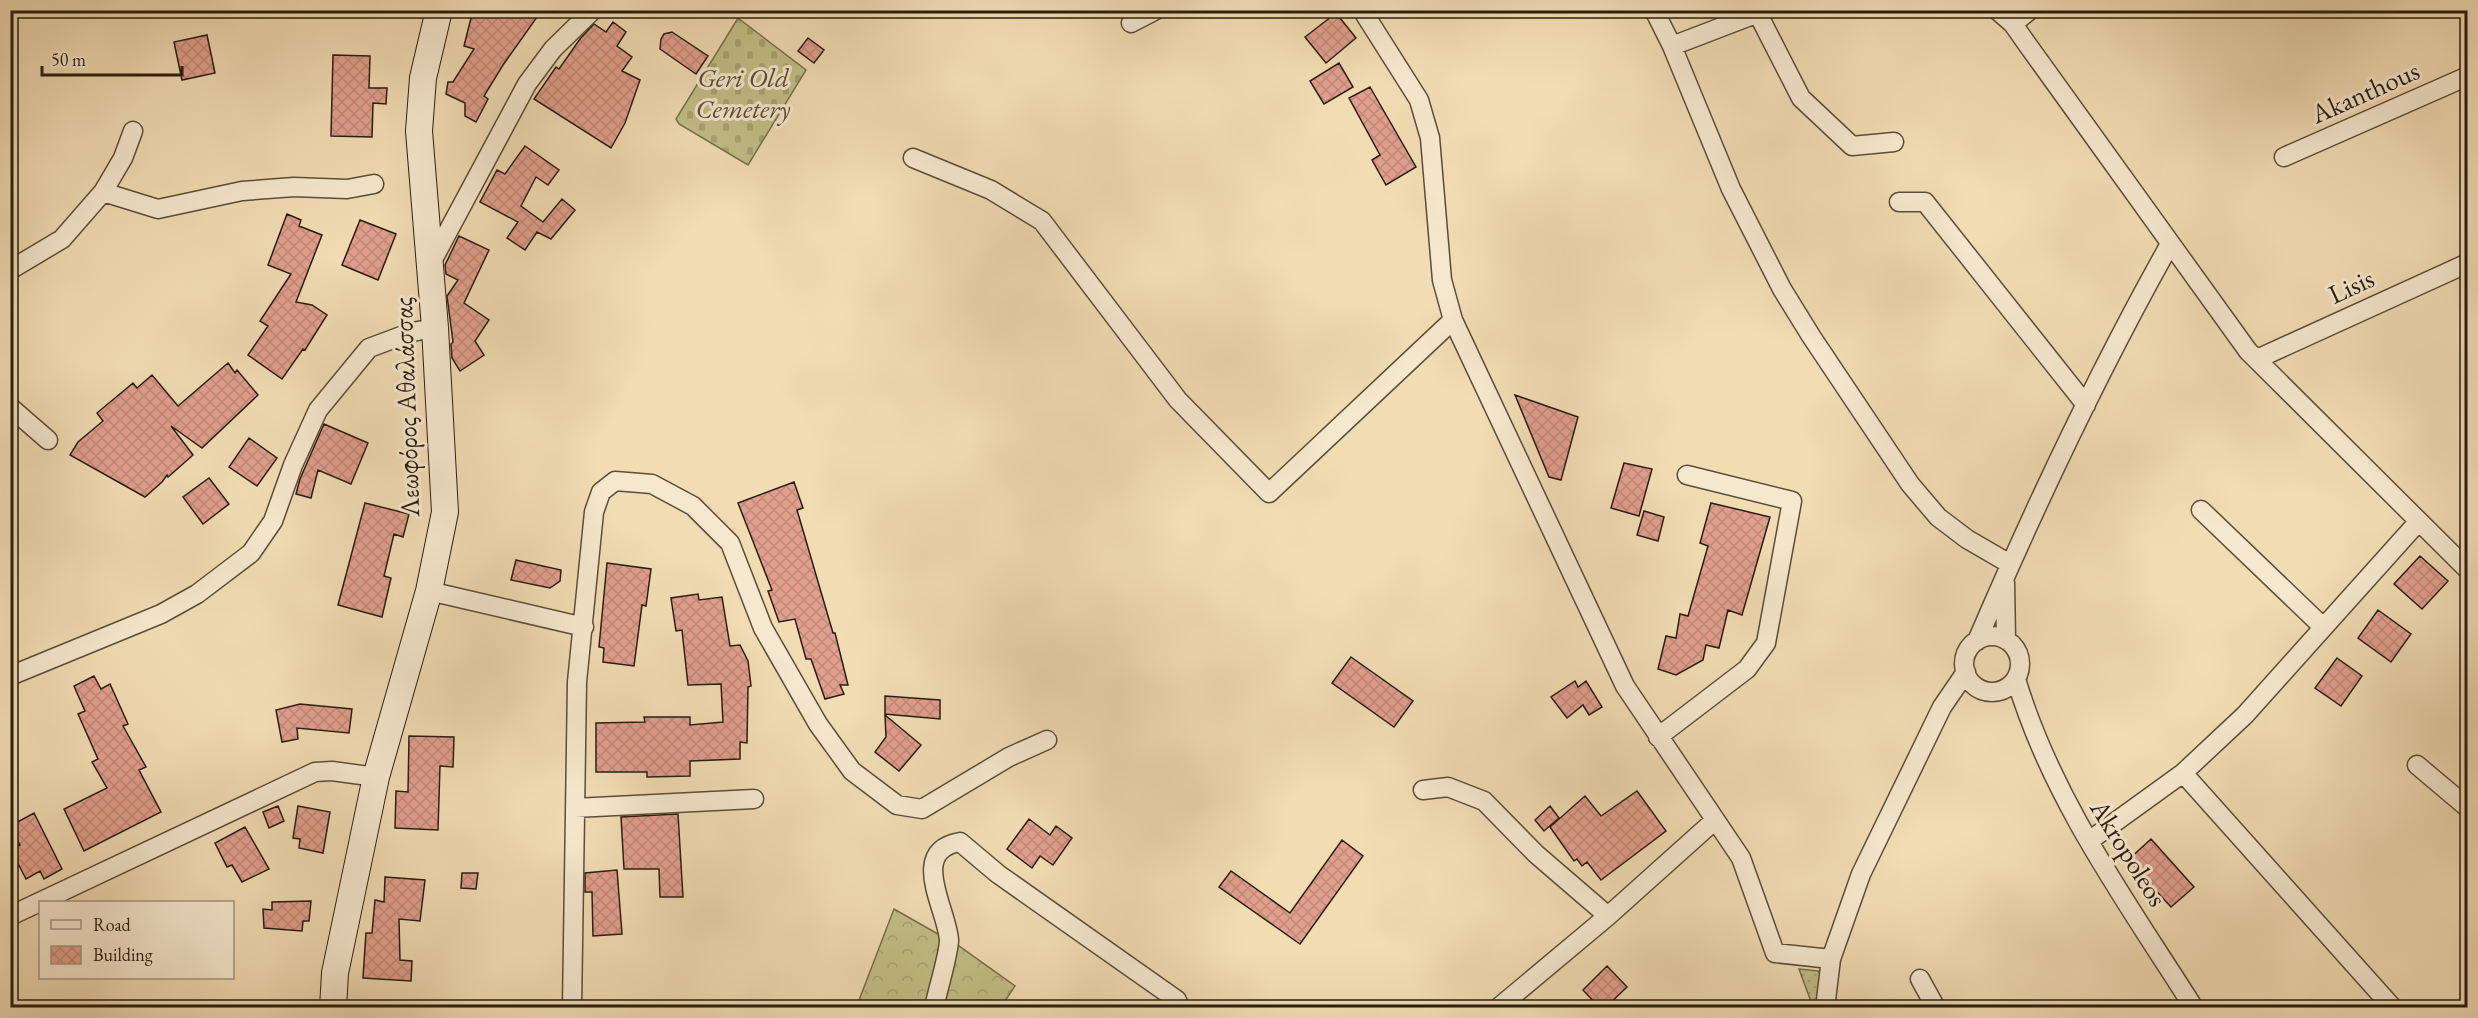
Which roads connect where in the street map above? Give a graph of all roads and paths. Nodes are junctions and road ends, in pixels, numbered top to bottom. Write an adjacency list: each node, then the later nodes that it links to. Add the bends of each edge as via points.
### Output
1 (439, 10): 22 (main road, Λεωφόρος Αθαλάσσας, via 423,78 419,130)
2 (593, 10): 22 (street, via 553,49 527,84)
3 (1156, 10): 9 (street)
4 (1362, 10): 24 (street, via 1419,100 1430,138 1442,280)
5 (1654, 10): 11 (street)
6 (1997, 10): 10 (street)
7 (2030, 10): 10 (street)
8 (1762, 12): 11 (street); 14 (street, via 1800,98 1852,146)
9 (1131, 24)
10 (2013, 24): 20 (street)
11 (1672, 46): 33 (street, via 1731,189 1782,289 1817,346 1910,484 1938,517)
12 (2468, 76): 16 (street, Akanthous)
13 (133, 131): 18 (street)
14 (1894, 142)
15 (913, 158): 24 (street, via 991,190 1042,221 1178,400 1269,493)
16 (2284, 158)
17 (374, 184): 18 (street, via 347,189 294,187 242,191 158,209)
18 (104, 192): 23 (street, via 62,239)
19 (1899, 201): 27 (street, via 1925,202)
20 (2170, 244): 26 (street); 27 (street)
21 (2468, 262): 26 (street, Lisis)
22 (430, 265): 25 (main road, Λεωφόρος Αθαλάσσας)
23 (10, 270)
24 (1453, 320): 46 (street, via 1625,687)
25 (435, 328): 35 (main road, Λεωφόρος Αθαλάσσας, via 445,512); 41 (street, via 369,348 318,410 273,521 251,553 197,594 161,614)
26 (2257, 359): 32 (street)
27 (2086, 405): 33 (street)
28 (10, 407): 29 (street)
29 (48, 440)
30 (1687, 475): 46 (street, via 1792,501 1766,642 1747,669)
31 (2201, 510): 36 (street)
32 (2419, 521): 34 (street); 36 (street)
33 (2008, 569): 38 (street); 39 (street)
34 (2468, 570)
35 (429, 591): 37 (street); 50 (main road, Λεωφόρος Αθαλάσσας)
36 (2322, 626): 49 (street, via 2245,715)
37 (584, 627): 47 (street, via 594,512 601,492 615,481 652,484 693,506 730,543 764,628 818,724 852,771 897,805 922,809 1009,757); 53 (street, via 577,682)
38 (2006, 640): 39 (street, via 1994,636); 42 (street, via 2020,660)
39 (1977, 641): 40 (street, via 1966,655)
40 (1966, 672): 43 (street, via 1976,686); 44 (street)
41 (10, 676)
42 (2016, 679): 43 (street); 45 (street)
43 (1993, 690): 44 (street); 45 (street)
44 (1942, 707): 61 (street, via 1860,874)
45 (2029, 721): 56 (street, Akropoleos, via 2058,787)
46 (1658, 737): 55 (street)
47 (1047, 740)
48 (2417, 765): 54 (street)
49 (2183, 773): 56 (street); 72 (street)
50 (376, 777): 57 (street, via 315,772); 64 (main road, Λεωφόρος Αθαλάσσας, via 336,973)
51 (1422, 790): 60 (street, via 1448,787 1484,801 1536,854)
52 (754, 799): 53 (street)
53 (575, 808): 67 (street)
54 (2468, 808)
55 (1714, 820): 60 (street); 61 (street, via 1741,858 1775,952)
56 (2089, 841): 71 (street, Akropoleos)
57 (42, 901)
58 (39, 902): 59 (street)
59 (10, 916)
60 (1608, 916): 65 (street)
61 (1831, 958): 69 (street)
62 (1920, 979): 70 (street)
63 (1175, 1005): 68 (street, via 960,842 948,844 937,854 932,873 949,940)
64 (333, 1007): 66 (street)
65 (1499, 1007)
66 (344, 1008)
67 (572, 1008)
68 (934, 1008)
69 (1825, 1008)
70 (1936, 1008)
71 (2194, 1008)
72 (2393, 1008)

